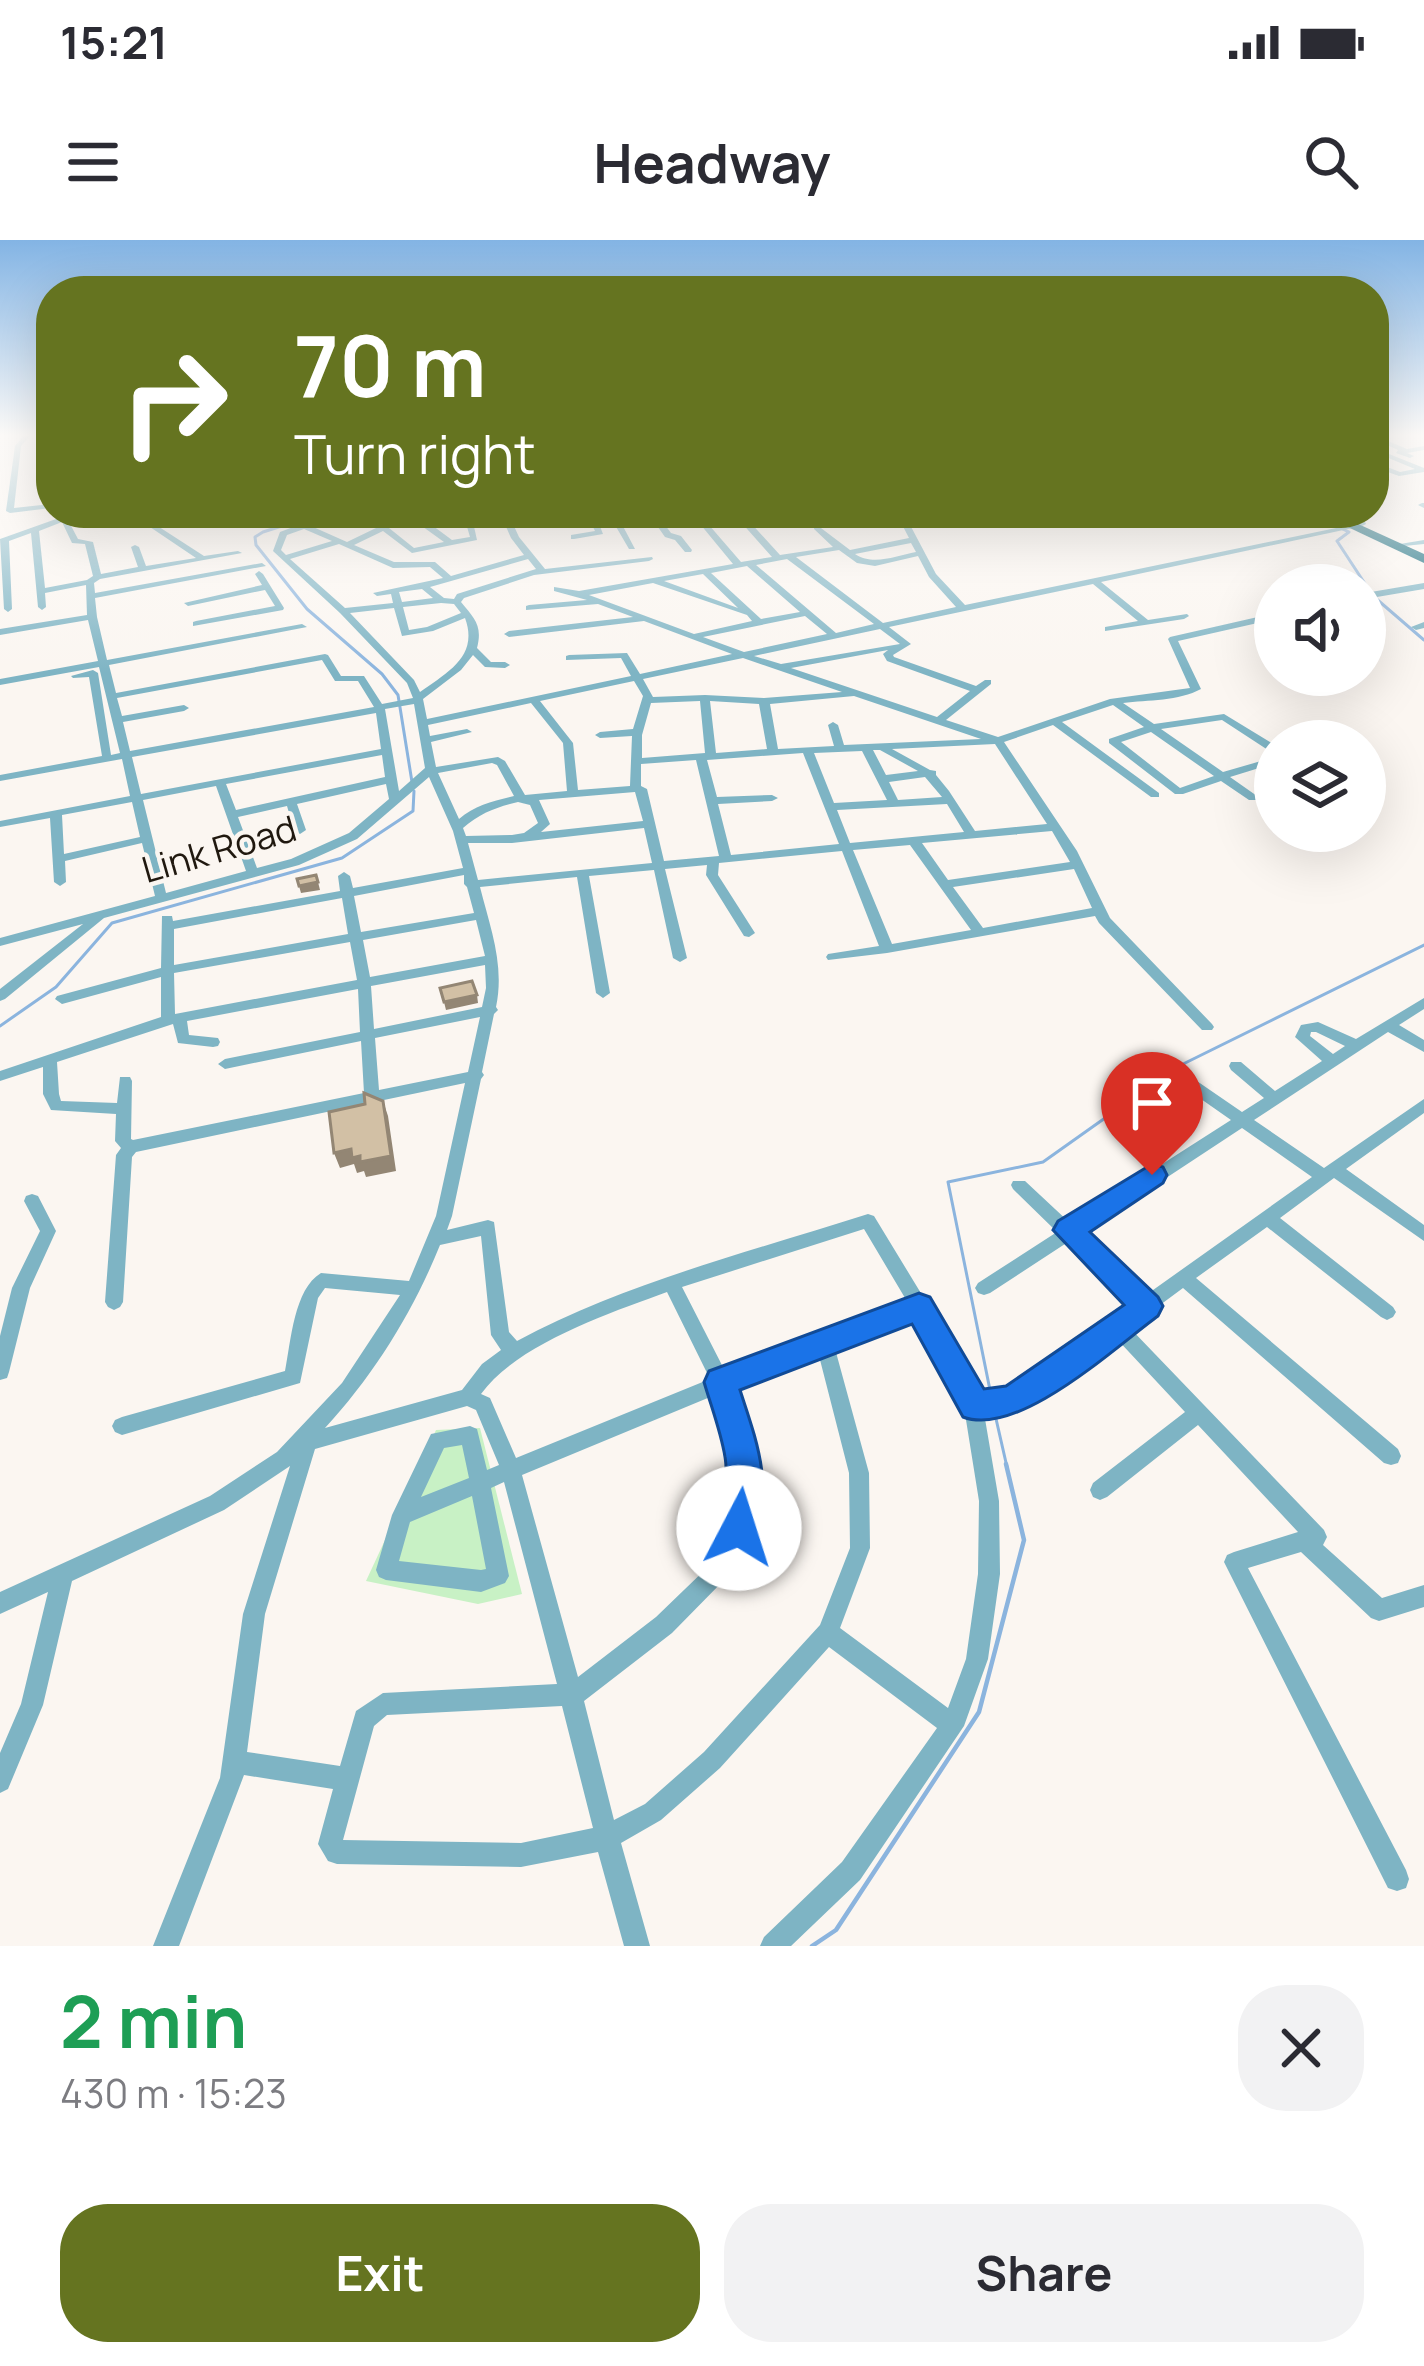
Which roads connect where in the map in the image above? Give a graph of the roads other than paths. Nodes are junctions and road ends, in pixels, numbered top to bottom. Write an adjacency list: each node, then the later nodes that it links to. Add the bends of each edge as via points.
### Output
1 (40, 528): 20 (street)
2 (68, 528): 54 (street, via 75,541 89,542)
3 (157, 528): 42 (street)
4 (300, 528): 41 (street, via 283,534 277,551)
5 (309, 528): 25 (street)
6 (383, 528): 25 (street); 32 (street)
7 (433, 528): 26 (street)
8 (471, 528): 26 (street, via 474,538)
9 (513, 528): 37 (street)
10 (598, 528): 21 (street)
11 (621, 528): 29 (street)
12 (662, 528): 33 (street)
13 (708, 528): 46 (street)
14 (753, 528): 39 (street)
15 (818, 528): 30 (street)
16 (908, 528): 22 (street)
17 (1345, 528): 52 (street)
18 (1353, 528): 27 (highway)
19 (1353, 528): 38 (highway)
20 (35, 530): 23 (street); 60 (street)
21 (574, 537)
22 (914, 540): 31 (street); 36 (street)
23 (3, 541): 45 (street)
24 (1424, 542): 27 (street)
25 (343, 543): 41 (street); 44 (street)
26 (451, 543): 32 (street)
27 (1404, 544): 38 (highway)
28 (135, 547): 47 (street)
29 (632, 547)
30 (840, 547): 34 (street); 39 (street)
31 (880, 548): 34 (street); 40 (street)
32 (411, 550): 44 (street)
33 (688, 550)
34 (851, 552): 40 (street, via 875,563)
35 (238, 553): 42 (street)
36 (921, 553): 40 (street); 71 (street)
37 (530, 556): 49 (street); 50 (street)
38 (1424, 556)
39 (784, 557): 46 (street); 81 (street)
40 (890, 557)
41 (284, 558): 72 (street)
42 (202, 559): 47 (street)
43 (649, 559): 49 (street)
44 (383, 561): 50 (street, via 432,564)
45 (3, 562): 53 (street)
46 (744, 564): 48 (street); 73 (street)
47 (143, 569): 54 (street)
48 (703, 571): 51 (street); 77 (street)
49 (537, 573): 68 (street, via 460,596)
50 (450, 579): 56 (street)
51 (652, 580): 63 (street); 77 (street)
52 (1094, 580): 71 (street); 79 (street)
53 (4, 581): 66 (street)
54 (93, 585): 58 (street, via 260,570); 60 (street); 75 (street)
55 (182, 586): 67 (street)
56 (424, 586): 64 (street); 68 (street)
57 (1424, 586): 61 (street)
58 (268, 587): 67 (street); 80 (street, via 280,608)
59 (557, 589): 63 (street)
60 (40, 591): 69 (street)
61 (1386, 592)
62 (377, 593): 64 (street)
63 (579, 594): 65 (street)
64 (396, 598): 68 (street); 68 (street, via 405,634 430,629); 72 (street)
65 (600, 602): 70 (street); 76 (street)
66 (5, 603)
67 (188, 603): 80 (street)
68 (455, 605): 91 (street, via 477,632)
69 (42, 607)
70 (529, 608)
71 (962, 608): 81 (street)
72 (343, 611): 105 (street)
73 (807, 613): 77 (street); 86 (street)
74 (1184, 616): 79 (street)
75 (92, 617): 84 (street); 94 (street)
76 (645, 618): 85 (street); 87 (street)
77 (755, 618): 87 (street)
78 (1254, 620): 109 (street, via 1176,637 1196,688)
79 (1145, 622): 83 (street)
80 (196, 624): 89 (street)
81 (882, 625): 86 (street); 90 (street)
82 (302, 627): 88 (street)
83 (1108, 629)
84 (0, 632)
85 (509, 634)
86 (833, 635): 92 (street)
87 (693, 637): 92 (street)
88 (221, 641): 89 (street); 97 (street)
89 (203, 644): 94 (street)
90 (906, 644): 96 (street); 101 (street, via 887,656)
91 (472, 650): 95 (street, via 488,665); 105 (street)
92 (740, 655): 96 (street); 98 (street)
93 (569, 658): 98 (street, via 624,655)
94 (103, 663): 100 (street); 103 (street)
95 (505, 665)
96 (779, 668): 102 (street)
97 (233, 670)
98 (636, 676): 106 (street); 107 (street)
99 (988, 682): 101 (street)
100 (0, 686): 128 (street, via 93,673)
101 (977, 690): 113 (street)
102 (856, 694): 108 (street); 113 (street)
103 (114, 696): 110 (street, via 321,656 338,680 361,678); 112 (street)
104 (705, 698): 107 (street); 108 (street); 131 (street)
105 (418, 699): 110 (street); 114 (street)
106 (533, 699): 114 (street); 143 (street, via 568,743)
107 (649, 700): 119 (street)
108 (764, 701): 129 (street)
109 (1114, 701): 115 (street); 117 (street)
110 (380, 707): 127 (street); 130 (street)
111 (184, 708): 112 (street)
112 (119, 720): 130 (street)
113 (938, 721): 123 (street)
114 (422, 722): 122 (street)
115 (1055, 722): 123 (street); 144 (street)
116 (832, 725): 125 (street)
117 (1154, 727): 121 (street, via 1224,718); 137 (street); 137 (street, via 1114,744 1179,792)
118 (467, 732): 122 (street)
119 (638, 732): 120 (street); 132 (street)
120 (600, 735)
121 (1254, 737)
122 (425, 740): 134 (street)
123 (998, 741): 124 (street); 158 (street)
124 (871, 747): 125 (street); 136 (street); 138 (street)
125 (840, 748): 126 (street)
126 (808, 750): 129 (street); 153 (street)
127 (387, 751): 139 (street); 140 (street)
128 (106, 752): 130 (street); 135 (street)
129 (773, 752): 131 (street)
130 (126, 753): 135 (street); 142 (street)
131 (706, 756): 132 (street); 152 (street)
132 (638, 760): 141 (street)
133 (1254, 766): 137 (street)
134 (429, 772): 147 (street, Link Road); 148 (street, via 494,759); 160 (street)
135 (0, 773)
136 (932, 773): 138 (street); 149 (street)
137 (1223, 776): 146 (street)
138 (882, 778): 151 (street)
139 (392, 779): 147 (street); 150 (street)
140 (220, 783): 142 (street); 155 (street)
141 (635, 789): 143 (street); 157 (street)
142 (134, 795): 154 (street); 163 (street)
143 (573, 795): 148 (street)
144 (1155, 796)
145 (772, 798): 152 (street)
146 (1253, 798)
147 (399, 799): 170 (street, Link Road, via 353,836)
148 (522, 800): 160 (street, via 484,807); 162 (street, via 543,815 544,824)
149 (950, 800): 151 (street); 161 (street)
150 (291, 801): 155 (street); 159 (street)
151 (893, 801): 153 (street)
152 (712, 802): 167 (street)
153 (832, 807): 165 (street)
154 (56, 812): 156 (street); 166 (street)
155 (232, 814): 170 (street)
156 (0, 824)
157 (649, 824): 162 (street); 169 (street)
158 (1054, 827): 161 (street); 168 (street)
159 (299, 830)
160 (459, 834): 162 (street); 173 (street)
161 (971, 835): 164 (street)
162 (528, 836)
163 (145, 839): 166 (street); 177 (street)
164 (913, 840): 165 (street); 175 (street)
165 (848, 846): 167 (street); 185 (street)
166 (61, 857): 174 (street)
167 (720, 860): 169 (street); 182 (street, via 712,875)
168 (1078, 865): 175 (street); 178 (street)
169 (657, 867): 171 (street); 188 (street)
170 (253, 873): 177 (street, Link Road)
171 (583, 874): 173 (street); 191 (street)
172 (344, 876): 176 (street)
173 (469, 877): 176 (street); 180 (street)
174 (61, 882)
175 (945, 884): 181 (street)
176 (348, 892): 183 (street); 189 (street, via 168,921)
177 (160, 898): 179 (street, Link Road)
178 (1099, 910): 181 (street); 198 (street)
179 (105, 912): 184 (street, Link Road); 192 (street)
180 (477, 916): 183 (street); 187 (street)
181 (979, 932): 185 (street)
182 (749, 933)
183 (356, 935): 189 (street); 190 (street)
184 (0, 942)
185 (887, 949): 186 (street)
186 (833, 957)
187 (492, 958): 190 (street); 195 (street)
188 (680, 958)
189 (169, 970): 193 (street); 196 (street)
190 (364, 982): 196 (street); 199 (street)
191 (603, 993)
192 (1, 995)
193 (62, 999)
194 (1424, 1003): 197 (street)
195 (491, 1010): 199 (street); 207 (street)
196 (174, 1019): 200 (street, via 183,1039); 203 (street)
197 (1388, 1024): 201 (street); 202 (street)
198 (1207, 1028)
199 (368, 1035): 205 (street); 211 (street)
200 (213, 1042)
201 (1356, 1045): 204 (street); 204 (street, via 1306,1028 1302,1036)
202 (1424, 1047)
203 (50, 1060): 208 (street); 214 (street, via 56,1106)
204 (1332, 1061): 212 (street)
205 (225, 1064)
206 (1236, 1066): 212 (street)
207 (477, 1075): 211 (street); 223 (street)
208 (0, 1076)
209 (124, 1081): 214 (street)
210 (1186, 1081): 215 (street)
211 (372, 1094): 216 (street)
212 (1273, 1098): 215 (street)
213 (1422, 1108): 217 (street)
214 (124, 1109): 216 (street, via 123,1141)
215 (1244, 1117): 217 (street); 221 (street)
216 (131, 1147): 228 (street, via 124,1155)
217 (1330, 1173): 220 (street); 222 (street)
218 (1019, 1185): 221 (street)
219 (32, 1201): 235 (street, via 48,1231 21,1288)
220 (1267, 1217): 224 (street); 231 (street)
221 (1069, 1230): 227 (street); 230 (street)
222 (1424, 1234)
223 (434, 1240): 226 (street); 234 (street, via 488,1227 500,1335)
224 (1184, 1278): 230 (street); 242 (street)
225 (673, 1286): 229 (street, via 868,1221); 234 (street); 236 (street)
226 (414, 1288): 240 (street, via 321,1280 310,1296 293,1377); 241 (street)
227 (984, 1288)
228 (114, 1302)
229 (919, 1306): 233 (street); 238 (street)
230 (1147, 1306): 232 (street)
231 (1387, 1312)
232 (1118, 1328): 238 (street, via 1013,1400); 239 (street)
233 (824, 1341): 236 (street); 251 (street, via 859,1473 860,1548)
234 (515, 1352): 237 (street, via 481,1376)
235 (0, 1372)
236 (721, 1382): 243 (street); 252 (street, via 747,1501 721,1569)
237 (469, 1397): 241 (street); 243 (street, via 492,1420)
238 (975, 1406): 253 (street, via 988,1574 976,1659)
239 (1199, 1413): 245 (street); 247 (street, via 1317,1537)
240 (122, 1426)
241 (310, 1436): 248 (street, via 217,1504); 254 (street, via 254,1614)
242 (1391, 1456)
243 (510, 1470): 244 (street); 252 (street)
244 (479, 1483): 246 (street); 246 (street, via 470,1435 438,1440); 246 (street, via 498,1576 386,1570)
245 (1100, 1490)
246 (402, 1515)
247 (1304, 1541): 249 (street, via 1379,1610); 258 (street, via 1234,1562)
248 (63, 1575): 250 (street); 256 (street, via 32,1705)
249 (1424, 1595)
250 (0, 1603)
251 (828, 1632): 253 (street); 257 (street, via 712,1760 653,1812)
252 (574, 1694): 255 (street, via 383,1704 364,1719); 257 (street)
253 (953, 1726): 261 (street, via 851,1871)
254 (234, 1762): 255 (street); 259 (street)
255 (347, 1779): 257 (street, via 330,1844 337,1852 521,1855)
256 (0, 1781)
257 (605, 1838): 260 (street)
258 (1396, 1879)
259 (166, 1946)
260 (637, 1946)
261 (772, 1946)

